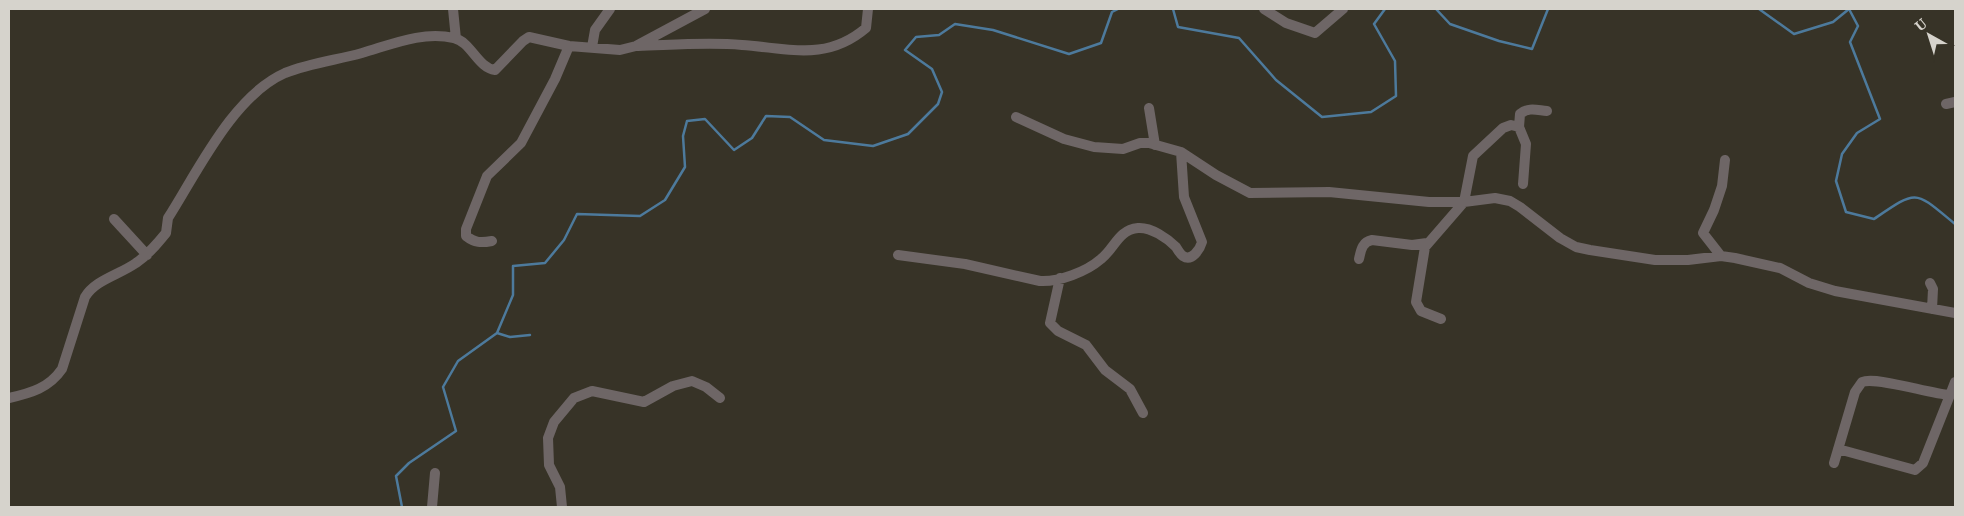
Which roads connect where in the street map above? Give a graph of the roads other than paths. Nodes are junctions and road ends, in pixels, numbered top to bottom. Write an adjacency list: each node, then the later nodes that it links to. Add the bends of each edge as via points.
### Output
1 (453, 9): 7 (street)
2 (610, 9): 10 (street, via 595,30)
3 (705, 9): 9 (street)
4 (868, 9): 9 (street, via 866,28 834,48 804,51 740,44)
5 (1264, 9): 6 (street, via 1286,23 1315,34)
6 (1343, 9)
7 (456, 39): 8 (street, via 482,63 495,70 529,37); 23 (street, via 418,36 287,72 265,84 230,121 168,218 166,233)
8 (569, 46): 10 (street); 21 (street, via 521,143 487,176 481,190 466,236 482,243)
9 (636, 46): 10 (street, via 620,50)
10 (592, 47)
11 (1149, 108): 15 (street)
12 (1547, 111): 14 (street, via 1525,111 1520,114)
13 (1016, 117): 15 (street, via 1064,139 1094,148 1123,149 1140,143)
14 (1519, 127): 18 (street, via 1526,144); 19 (street, via 1503,128 1475,153 1470,163)
15 (1156, 145): 16 (street)
16 (1181, 152): 19 (street, via 1254,194 1329,192 1429,202); 27 (street, via 1184,197 1202,239 1198,252 1185,257 1160,235 1147,229 1135,229 1123,234 1100,260 1084,270)
17 (1725, 160): 25 (street, via 1722,186 1702,233)
18 (1523, 184)
19 (1464, 202): 22 (street); 25 (street, via 1495,198 1510,201 1539,219 1560,238 1590,250 1655,260)
20 (114, 219): 23 (street)
21 (492, 241)
22 (1426, 243): 26 (street, via 1367,241); 31 (street, via 1416,302 1421,311)
23 (147, 255): 34 (street, via 89,290 56,378 38,390)
24 (898, 255): 27 (street, via 942,260 1040,281)
25 (1721, 256): 29 (street, via 1780,268 1809,283 1836,291)
26 (1359, 259)
27 (1060, 278): 36 (street, via 1050,323 1058,331 1086,345 1105,370 1130,389)
28 (1930, 282): 29 (street)
29 (1932, 309): 30 (street)
30 (1955, 313)
31 (1440, 319)
32 (1955, 382): 33 (street)
33 (1950, 396): 37 (street, via 1873,380 1862,382 1855,392); 37 (street, via 1923,463 1915,470)
34 (9, 398)
35 (720, 398): 41 (street, via 692,381 674,386 644,402 592,391 574,398 554,422 548,438 549,465 560,487)
36 (1143, 413)
37 (1838, 448): 38 (street)
38 (1834, 463)
39 (435, 473): 40 (street)
40 (432, 507)
41 (562, 507)

